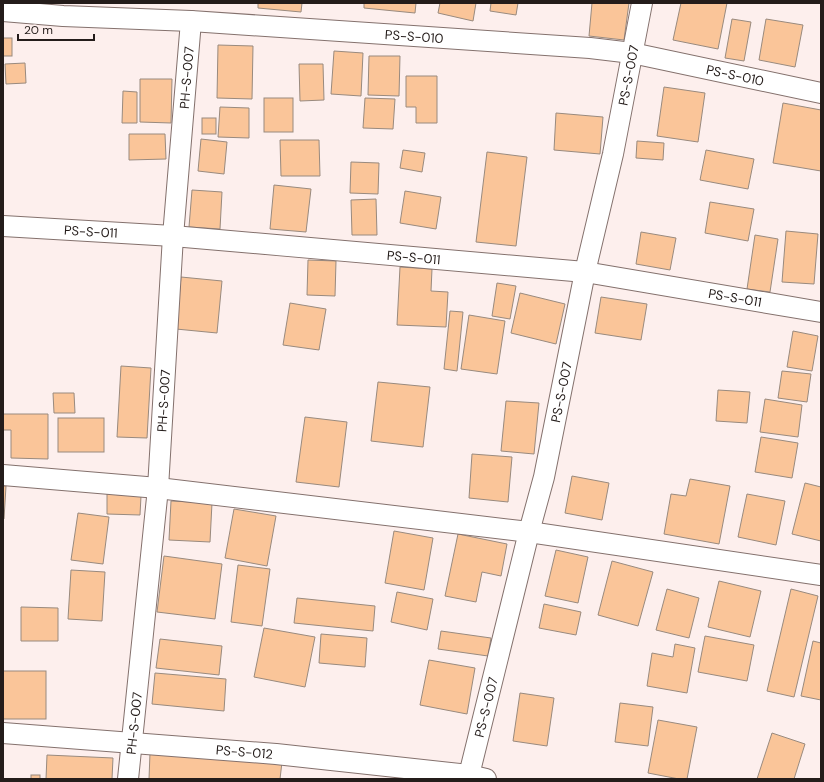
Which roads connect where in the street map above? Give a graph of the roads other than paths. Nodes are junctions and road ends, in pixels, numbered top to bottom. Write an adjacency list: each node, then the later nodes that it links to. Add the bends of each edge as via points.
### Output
1 (642, 3): 4 (street, PS-S-007)
2 (3, 11): 3 (street, PS-S-010)
3 (191, 21): 4 (street, PS-S-010, via 590,48); 7 (street, PH-S-007)
4 (632, 54): 5 (street, PS-S-010); 8 (street, PS-S-007, via 613,154)
5 (821, 93)
6 (3, 226): 7 (street, PS-S-011)
7 (173, 236): 8 (street, PS-S-011); 11 (street, PH-S-007)
8 (585, 272): 9 (street, PS-S-011); 12 (street, PS-S-007, via 544,477)
9 (821, 312)
10 (3, 475): 11 (street)
11 (158, 488): 12 (street); 15 (street, PH-S-007)
12 (528, 532): 13 (street); 16 (street, PS-S-007)
13 (821, 575)
14 (3, 733): 15 (street, PS-S-012)
15 (131, 742): 16 (street, PS-S-012, via 276,754); 17 (street, PH-S-007)
16 (474, 778)
17 (128, 779)

